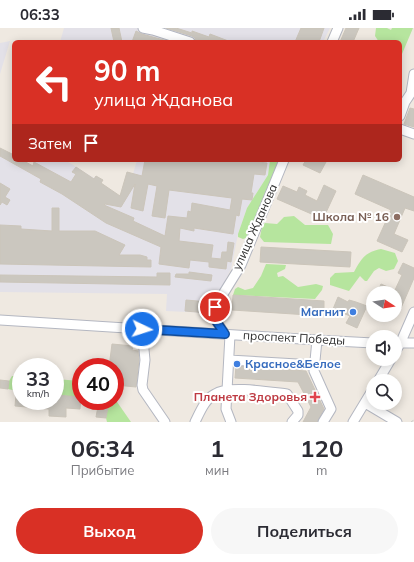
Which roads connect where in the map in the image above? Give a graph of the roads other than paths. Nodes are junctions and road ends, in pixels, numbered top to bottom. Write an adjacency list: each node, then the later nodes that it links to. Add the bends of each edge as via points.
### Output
1 (143, 28): 3 (street)
2 (338, 28): 4 (street)
3 (184, 40)
4 (333, 40)
5 (414, 74): 6 (street, via 411,93)
6 (402, 110)
7 (402, 130): 8 (street)
8 (414, 134)
9 (283, 162): 13 (street, улица Жданова, via 241,265 215,307 214,318)
10 (414, 312): 14 (street)
11 (0, 320): 12 (street, проспект Победы)
12 (142, 329): 13 (street, проспект Победы); 23 (street, via 145,360 143,390)
13 (227, 335): 15 (street, проспект Победы); 19 (street)
14 (402, 336)
15 (317, 340): 16 (street, проспект Победы); 20 (street)
16 (366, 343)
17 (414, 343): 18 (street)
18 (402, 345)
19 (230, 360): 20 (street); 21 (street)
20 (315, 365): 27 (street, via 314,371 331,409)
21 (227, 389): 24 (street, via 214,394 204,404); 25 (street, via 226,409); 26 (street, via 287,394 298,411)
22 (365, 403): 28 (street); 29 (street)
23 (165, 422)
24 (195, 422)
25 (230, 422)
26 (292, 422)
27 (323, 422)
28 (353, 422)
29 (397, 422)

